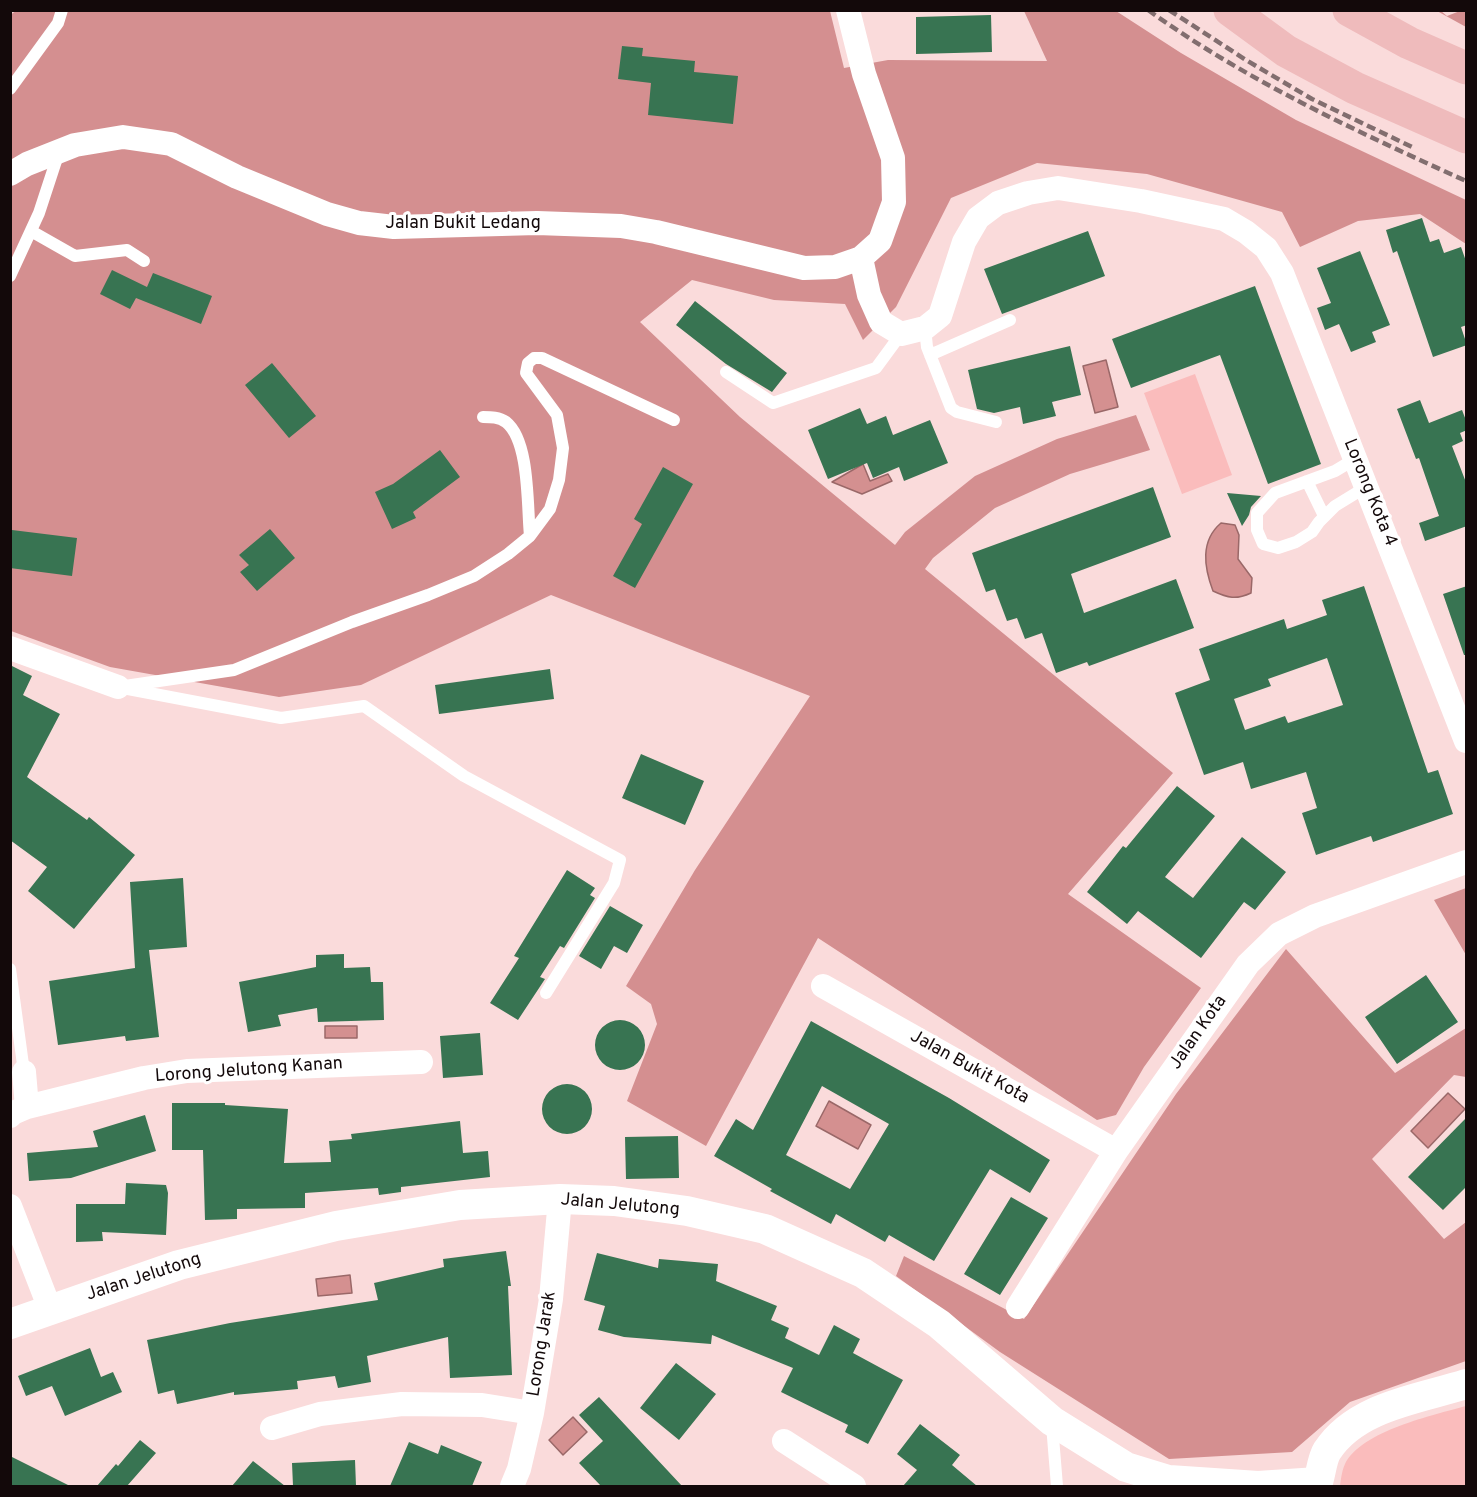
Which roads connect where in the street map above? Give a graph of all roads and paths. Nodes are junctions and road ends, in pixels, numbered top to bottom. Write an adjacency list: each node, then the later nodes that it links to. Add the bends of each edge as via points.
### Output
1 (62, 10): 6 (lane, via 58,23)
2 (848, 10): 11 (street, Jalan Bukit Ledang, via 864,74 893,158 894,202 880,241)
3 (1230, 10): 7 (main road, via 1286,51)
4 (1349, 10): 5 (main road, via 1408,43)
5 (1467, 68)
6 (10, 89)
7 (1467, 136)
8 (60, 151): 9 (street, Jalan Bukit Ledang); 10 (lane); 11 (street, Jalan Bukit Ledang, via 123,138 171,144 237,177 327,214 368,224 621,226 804,268 834,267)
9 (10, 174)
10 (31, 231): 12 (lane, via 75,256 127,250); 13 (lane)
11 (861, 258): 16 (street, via 869,295 881,322)
12 (144, 261)
13 (10, 276)
14 (1010, 320): 17 (lane)
15 (925, 328): 16 (street); 17 (lane); 22 (street, Lorong Kota 4, via 940,316 964,242 978,218 998,203 1058,188 1224,219 1266,248 1282,273)
16 (901, 334): 18 (lane, via 876,368 773,404)
17 (930, 355): 21 (lane, via 953,411)
18 (726, 372)
19 (483, 417): 26 (lane, via 506,422 519,444)
20 (674, 420): 26 (lane, via 542,358 534,358 526,373 556,415 563,448 550,509)
21 (996, 422)
22 (1355, 459): 23 (lane); 24 (street, Lorong Kota 4)
23 (1307, 481): 25 (lane); 25 (lane, via 1275,493 1257,513 1257,530 1263,544 1278,548 1296,542 1312,532)
24 (1366, 487): 25 (lane); 29 (street, Lorong Kota 4)
25 (1324, 516)
26 (530, 536): 28 (lane, via 474,576 234,670)
27 (10, 648): 28 (street)
28 (118, 687): 33 (lane, via 281,718 364,706 464,776 620,860 614,883)
29 (1467, 741)
30 (1467, 862): 37 (street, Jalan Kota, via 1315,916 1279,934 1248,964)
31 (10, 969): 35 (lane)
32 (823, 986): 37 (street, Jalan Bukit Kota)
33 (546, 993)
34 (421, 1062): 36 (street, Lorong Jelutong Kanan, via 187,1071 144,1078)
35 (24, 1072): 36 (street)
36 (19, 1112)
37 (1116, 1151): 40 (street, Jalan Kota)
38 (560, 1199): 41 (street, Jalan Jelutong, via 460,1205 336,1226 178,1265); 44 (street, Lorong Jarak, via 551,1299); 45 (street, Jalan Jelutong, via 614,1201 687,1211 765,1229 841,1263 926,1315)
39 (10, 1206): 41 (street)
40 (1018, 1307)
41 (50, 1309): 42 (street, Jalan Jelutong)
42 (10, 1324)
43 (1467, 1384): 48 (street, via 1369,1415 1341,1434)
44 (532, 1413): 46 (street, via 482,1405 402,1404 320,1413); 52 (street, Lorong Jarak)
45 (1052, 1421): 49 (street, Jalan Jelutong, via 1126,1467); 54 (lane)
46 (272, 1428)
47 (784, 1441): 53 (street)
48 (1326, 1453): 50 (street, via 1284,1472); 51 (street)
49 (1179, 1483): 50 (street, Jalan Jelutong)
50 (1223, 1484): 51 (street, Jalan Jelutong)
51 (1318, 1484)
52 (512, 1486)
53 (854, 1486)
54 (1057, 1486)

